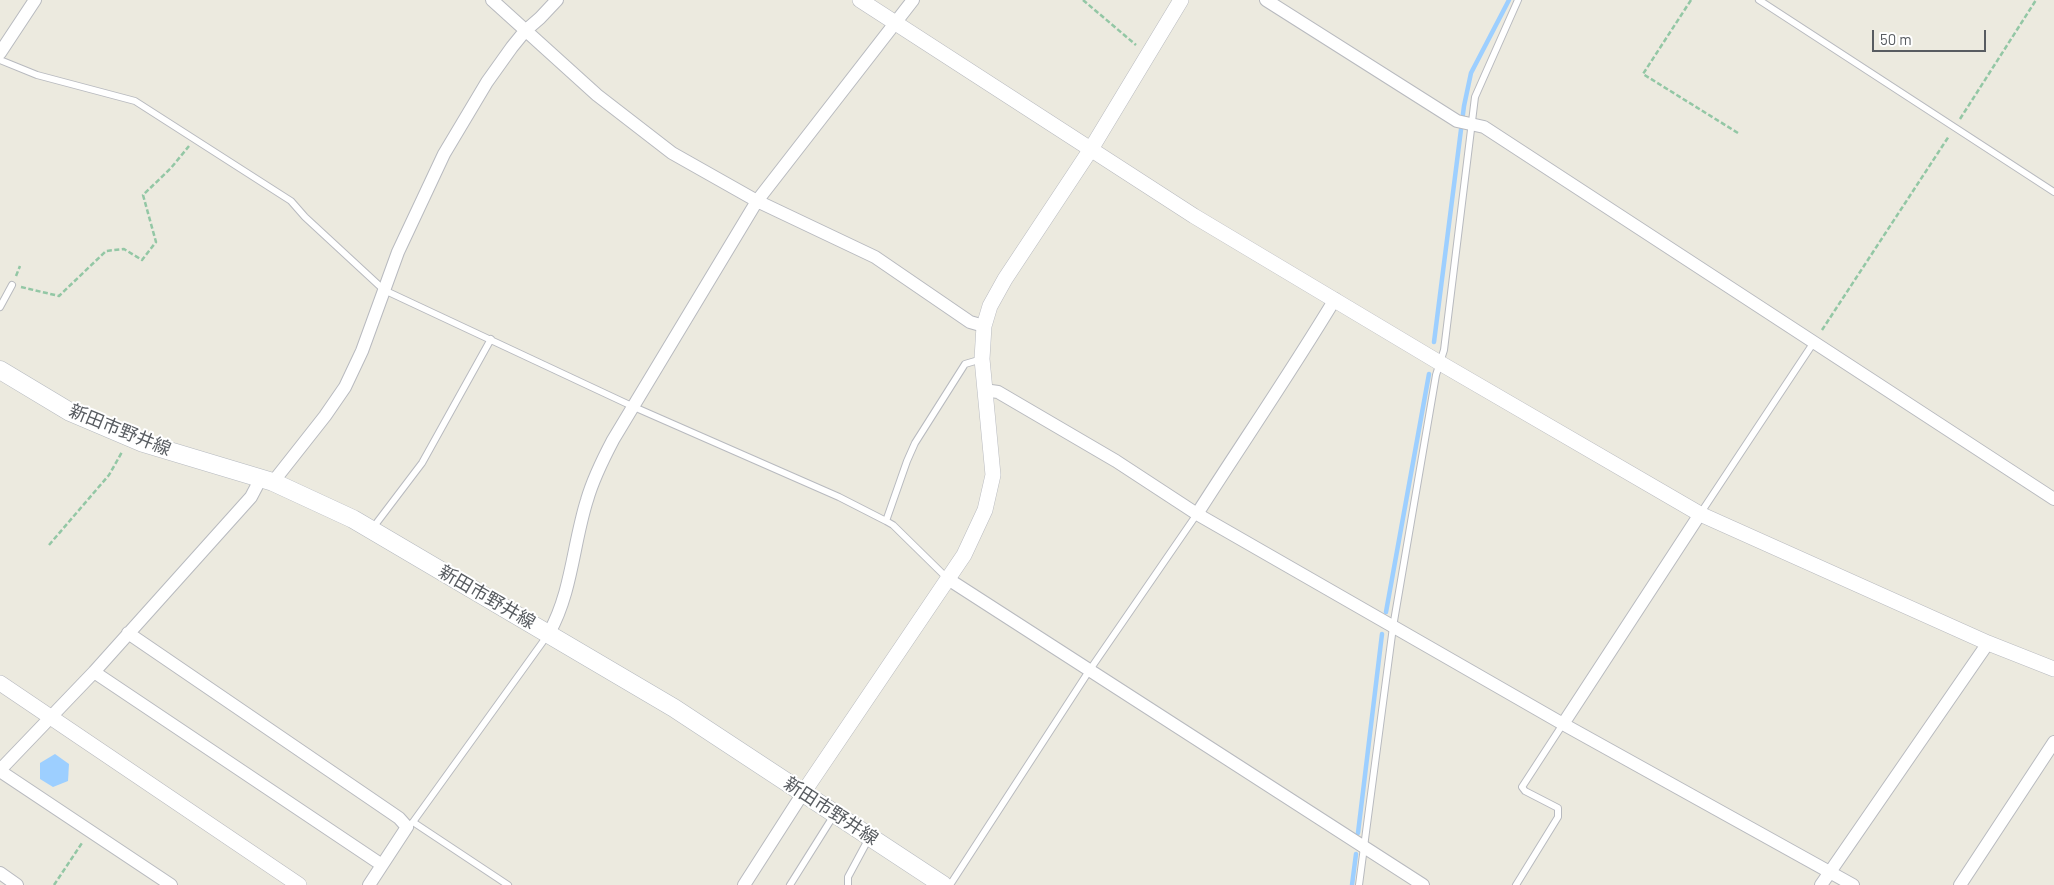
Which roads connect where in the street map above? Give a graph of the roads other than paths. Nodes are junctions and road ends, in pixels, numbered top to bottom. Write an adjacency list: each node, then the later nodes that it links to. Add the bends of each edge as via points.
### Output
1 (35, 0): 12 (street)
2 (492, 0): 11 (street)
3 (557, 0): 11 (street)
4 (860, 0): 10 (street)
5 (913, 0): 10 (street)
6 (1182, 0): 15 (street)
7 (1266, 0): 14 (street, via 1457,121)
8 (1518, 0): 14 (lane, via 1479,85)
9 (1759, 0): 16 (lane)
10 (896, 24): 15 (street); 17 (street)
11 (525, 30): 17 (street, via 597,95 672,153); 19 (street, via 487,82 444,154 398,252)
12 (0, 54)
13 (0, 60): 19 (lane, via 37,75 135,101 291,201)
14 (1472, 123): 24 (street, via 1484,127); 26 (lane)
15 (1091, 149): 20 (street, via 1194,216); 22 (street, via 1005,279 990,306)
16 (2054, 192)
17 (757, 201): 22 (street, via 875,257 970,322); 29 (street)
18 (12, 285): 21 (lane)
19 (384, 290): 23 (lane); 30 (street, via 345,387 325,416)
20 (1335, 299): 26 (street); 32 (street)
21 (0, 307)
22 (984, 326): 25 (street)
23 (492, 339): 29 (lane); 35 (lane, via 422,463)
24 (1814, 342): 31 (street); 33 (lane)
25 (982, 359): 28 (street); 34 (lane, via 965,364 915,443)
26 (1440, 363): 33 (street); 37 (lane)
27 (0, 370): 30 (main road, 新田市野井線, via 70,412 130,438)
28 (984, 390): 32 (street, via 998,392 1116,461); 36 (street, via 993,474 985,510 964,555)
29 (634, 407): 34 (lane); 39 (street, via 596,476 558,616)
30 (267, 480): 35 (main road, 新田市野井線); 38 (street)
31 (2054, 499)
32 (1197, 514): 37 (street); 42 (lane)
33 (1700, 514): 40 (street); 46 (street)
34 (886, 521): 36 (lane, via 893,524)
35 (371, 530): 39 (main road, 新田市野井線)
36 (948, 579): 42 (street); 49 (street)
37 (1393, 627): 46 (street); 53 (lane)
38 (128, 633): 43 (street); 51 (street)
39 (549, 633): 49 (main road, 新田市野井線, via 674,708); 51 (lane)
40 (1988, 643): 41 (street); 55 (street)
41 (2054, 669)
42 (1089, 671): 53 (street); 66 (lane)
43 (94, 672): 45 (street); 54 (street)
44 (0, 683): 45 (street)
45 (51, 716): 48 (street); 59 (street)
46 (1563, 724): 55 (street); 69 (lane, via 1522,787 1558,808 1558,817)
47 (2054, 742): 72 (street)
48 (0, 771): 58 (street)
49 (803, 793): 50 (main road, 新田市野井線); 62 (street)
50 (835, 814): 52 (main road, 新田市野井線); 63 (lane)
51 (410, 825): 54 (street); 61 (lane)
52 (870, 837): 64 (lane, via 848,877); 65 (main road, 新田市野井線)
53 (1364, 847): 67 (lane); 68 (street)
54 (382, 865): 60 (street)
55 (1830, 872): 70 (street); 71 (street)
56 (0, 874): 57 (street)
57 (17, 885)
58 (171, 885)
59 (299, 885)
60 (369, 885)
61 (508, 885)
62 (744, 885)
63 (790, 885)
64 (848, 885)
65 (943, 885)
66 (950, 885)
67 (1359, 885)
68 (1423, 885)
69 (1516, 885)
70 (1821, 885)
71 (1853, 885)
72 (1960, 885)

